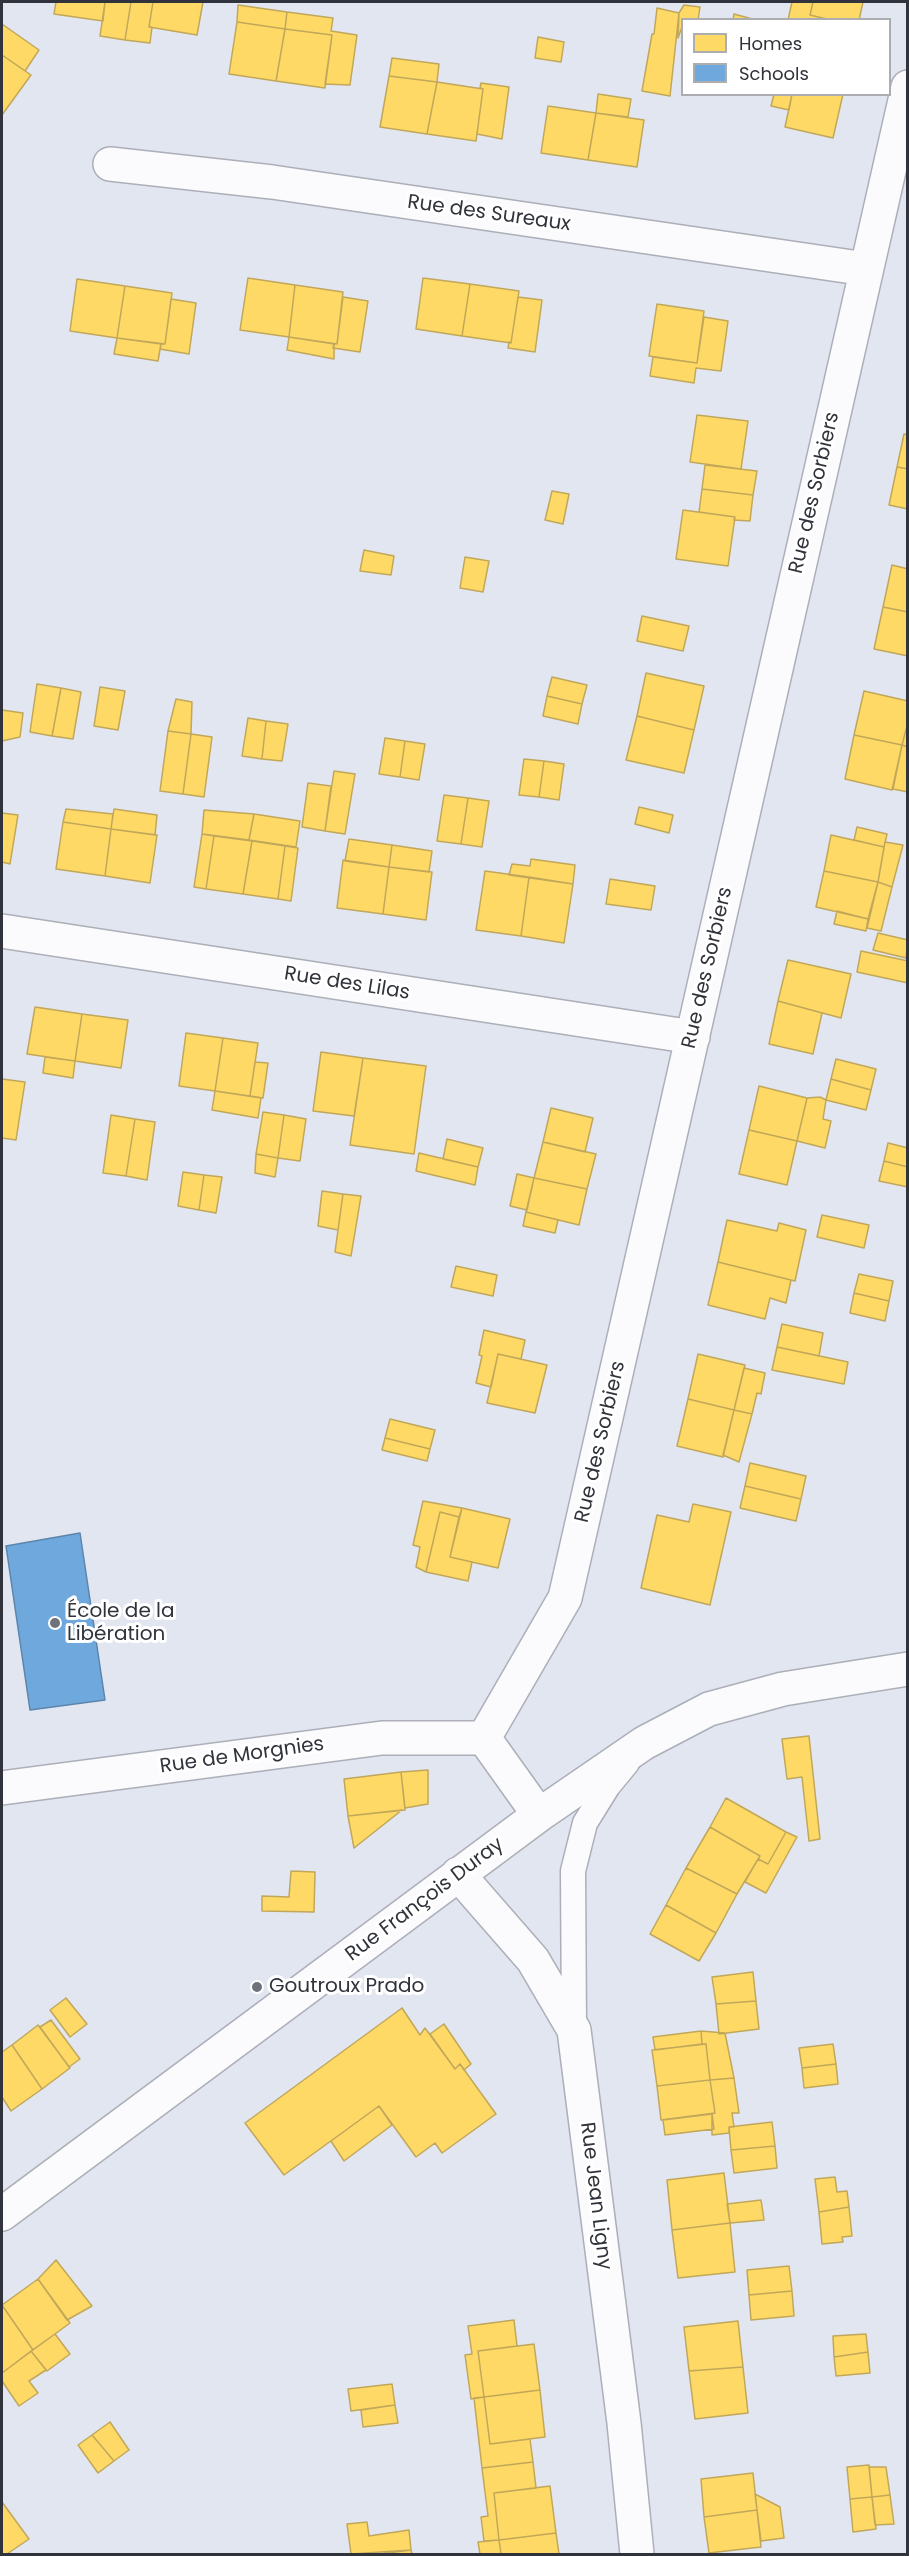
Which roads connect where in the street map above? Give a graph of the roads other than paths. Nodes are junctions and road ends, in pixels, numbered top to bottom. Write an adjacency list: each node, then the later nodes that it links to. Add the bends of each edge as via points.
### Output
1 (908, 87): 3 (street, Rue des Sorbiers)
2 (111, 164): 3 (street, Rue des Sureaux, via 272,182)
3 (866, 269): 5 (street, Rue des Sorbiers)
4 (2, 931): 5 (street, Rue des Lilas)
5 (693, 1037): 7 (street, Rue des Sorbiers, via 565,1598)
6 (908, 1669): 8 (street, Rue François Duray, via 783,1689 709,1709)
7 (484, 1737): 9 (street, Rue de Morgnies, via 382,1738); 10 (street)
8 (644, 1743): 10 (street, Rue François Duray); 12 (lane, via 608,1786 585,1823 573,1871)
9 (2, 1788)
10 (539, 1815): 11 (street, Rue François Duray)
11 (458, 1874): 12 (street, Rue Jean Ligny, via 533,1960); 13 (street, Rue François Duray)
12 (574, 2031): 14 (street, Rue Jean Ligny)
13 (2, 2214)
14 (637, 2554)

